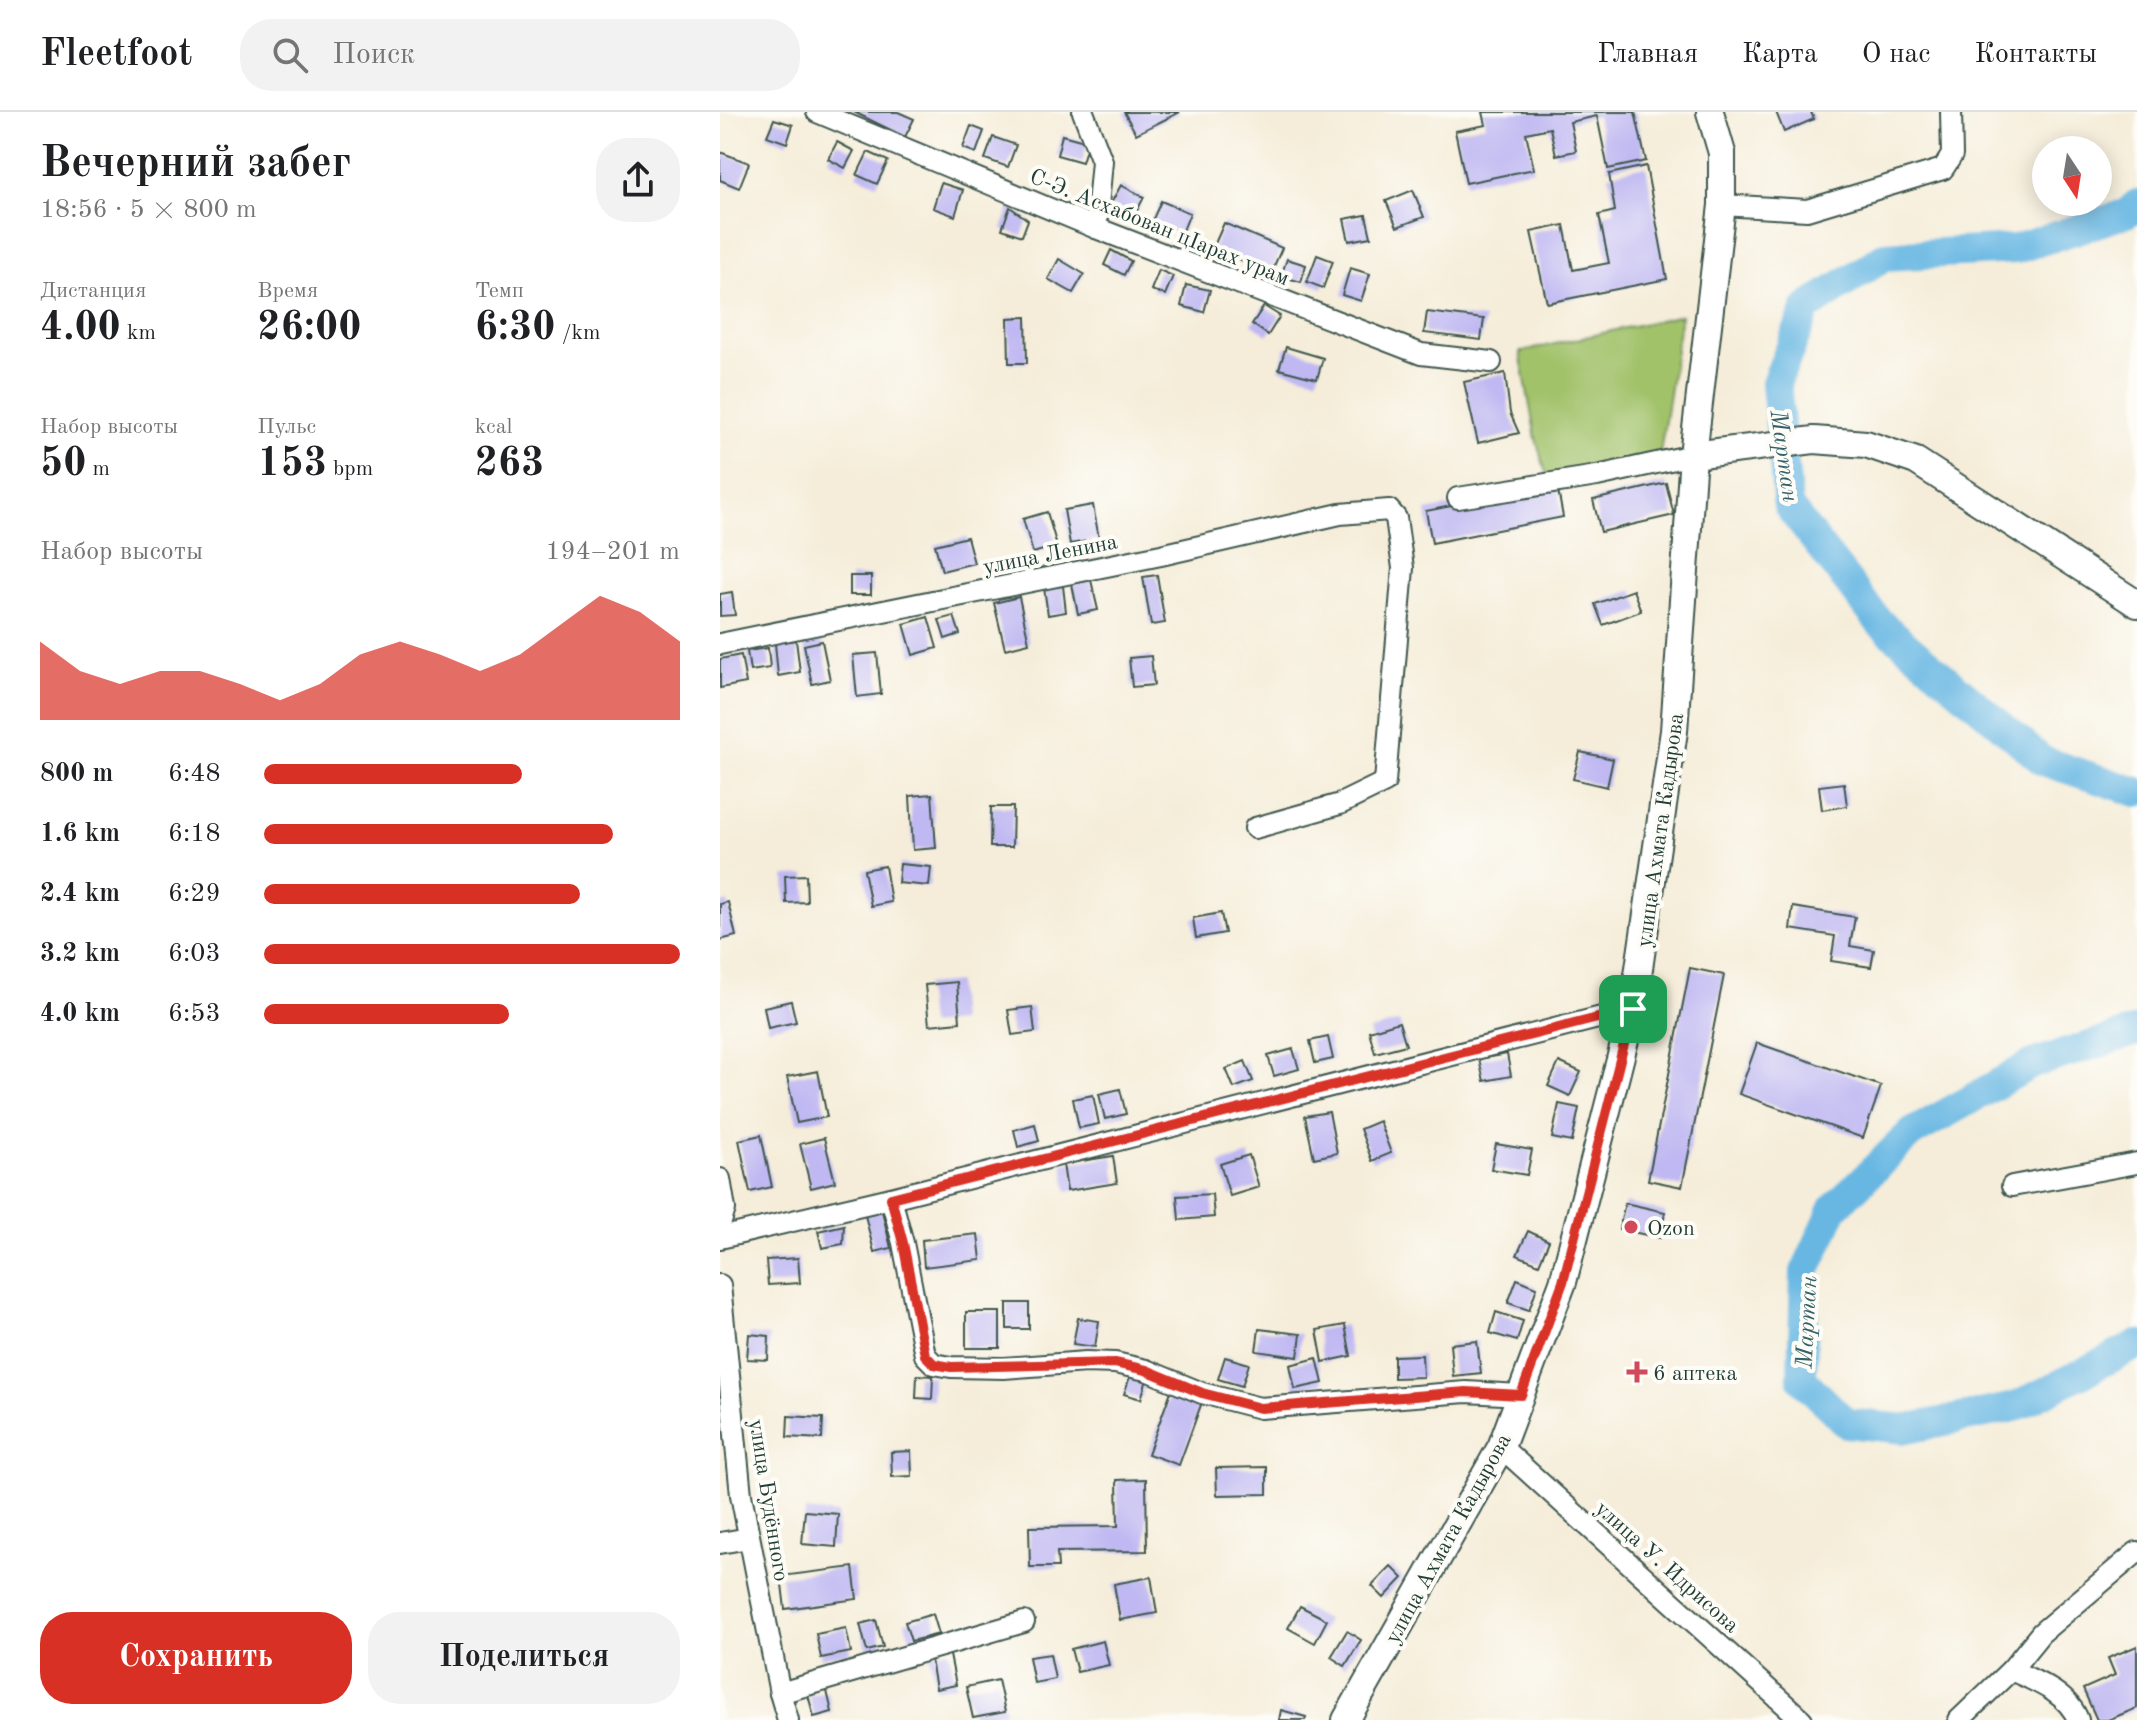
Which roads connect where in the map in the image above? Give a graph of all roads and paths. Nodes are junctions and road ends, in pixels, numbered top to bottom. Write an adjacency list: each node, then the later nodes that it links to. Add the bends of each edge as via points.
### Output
1 (817, 112): 6 (street, С-Э. Асхабован цIарах урам)
2 (1083, 112): 6 (street, via 1102,161)
3 (1710, 112): 5 (main road, улица Ахмата Кадырова, via 1722,153)
4 (1951, 112): 5 (street, via 1952,155 1943,169 1807,210)
5 (1722, 205): 8 (main road, улица Ахмата Кадырова)
6 (1096, 228): 7 (street, С-Э. Асхабован цIарах урам, via 1421,354)
7 (1491, 362)
8 (1693, 455): 9 (street); 10 (main road, via 1814,440 1866,444 1916,461); 13 (main road, улица Ахмата Кадырова, via 1674,731)
9 (1458, 498)
10 (2137, 604)
11 (720, 644): 12 (street, улица Ленина, via 1340,514 1389,510 1396,518 1403,568 1385,782 1340,804)
12 (1255, 828)
13 (1633, 1009): 17 (street); 21 (main road, улица Ахмата Кадырова, via 1563,1282)
14 (2137, 1163): 16 (street)
15 (720, 1179): 18 (street, via 725,1209)
16 (2012, 1186)
17 (891, 1198): 19 (street); 21 (street, via 925,1355 934,1364 1004,1368 1115,1363 1260,1408 1466,1392)
18 (720, 1225)
19 (720, 1238)
20 (720, 1285): 23 (street, улица Будённого)
21 (1521, 1395): 22 (main road, улица Ахмата Кадырова)
22 (1501, 1447): 30 (main road, улица Ахмата Кадырова); 31 (street, улица У. Идрисова)
23 (749, 1538): 24 (street); 28 (street, улица Будённого)
24 (720, 1543)
25 (2137, 1552): 27 (street, via 2041,1633)
26 (1024, 1622): 28 (street)
27 (2011, 1670): 32 (street); 33 (street, via 2049,1688)
28 (780, 1693): 29 (street, улица Будённого)
29 (788, 1720)
30 (1346, 1720)
31 (1802, 1720)
32 (1959, 1720)
33 (2078, 1720)

